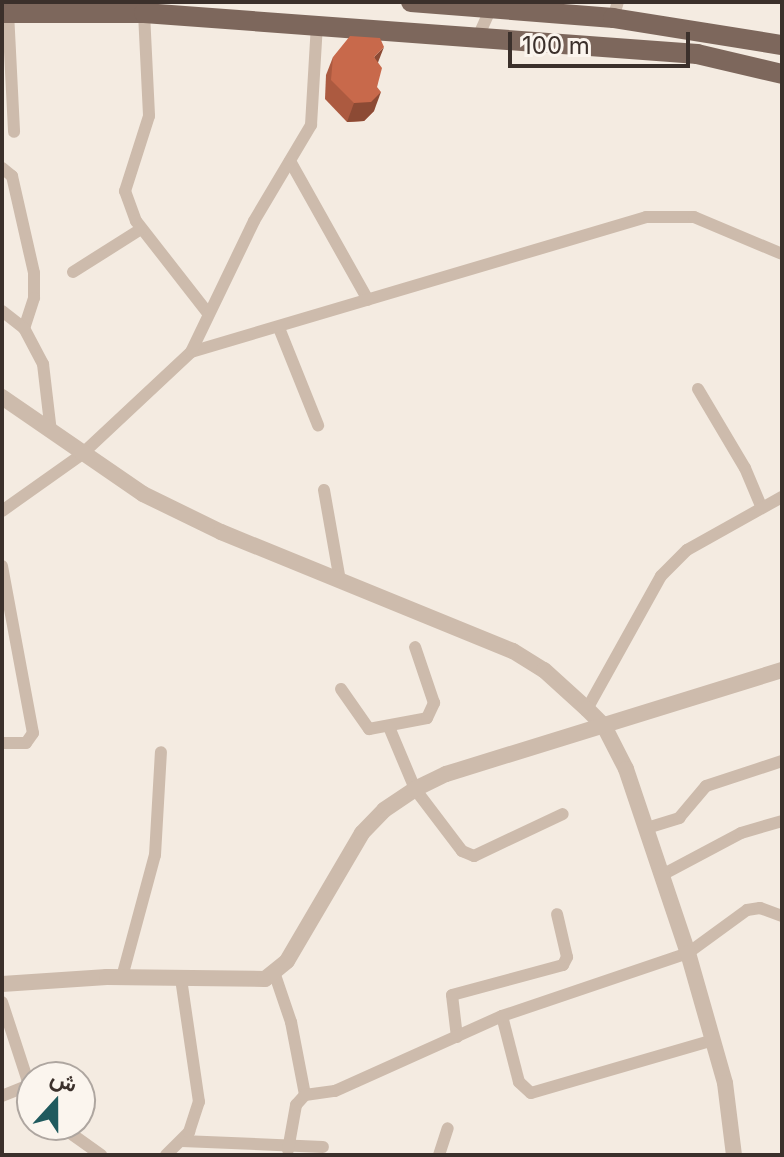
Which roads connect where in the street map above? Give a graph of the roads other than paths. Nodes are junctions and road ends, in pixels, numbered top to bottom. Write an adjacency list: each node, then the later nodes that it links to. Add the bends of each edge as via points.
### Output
1 (411, 2): 3 (main road)
2 (555, 2): 7 (main road)
3 (482, 5): 7 (main road); 9 (street); 10 (street)
4 (615, 10): 7 (main road); 11 (main road)
5 (5, 12): 6 (main road); 13 (street)
6 (144, 13): 8 (main road); 16 (street, via 149,116 125,191)
7 (582, 16)
8 (317, 25): 9 (main road); 14 (street, via 314,116)
9 (456, 36): 10 (main road)
10 (478, 37): 12 (main road, via 697,54)
11 (782, 45)
12 (782, 74)
13 (14, 132)
14 (290, 161): 19 (street); 21 (street)
15 (2, 168): 22 (street, via 12,176 34,273 34,298)
16 (141, 229): 18 (street); 21 (street)
17 (782, 254): 19 (street, via 718,225 674,214 603,227)
18 (73, 272)
19 (368, 300): 23 (street)
20 (2, 311): 22 (street)
21 (208, 313): 24 (street)
22 (24, 328): 28 (street, via 49,385)
23 (279, 328): 24 (street); 27 (street)
24 (191, 352): 29 (street)
25 (698, 389): 32 (street)
26 (2, 397): 28 (street)
27 (318, 425)
28 (51, 432): 29 (street)
29 (81, 455): 33 (street); 35 (street, via 172,510)
30 (324, 490): 35 (street)
31 (782, 497): 32 (street)
32 (761, 506): 39 (street, via 687,550 661,576)
33 (2, 511)
34 (2, 566): 42 (street, via 33,733 26,743)
35 (340, 581): 39 (street, via 513,651 544,670)
36 (415, 647): 41 (street, via 433,709 427,718)
37 (782, 670): 40 (street)
38 (341, 689): 41 (street, via 364,727)
39 (587, 709): 40 (street)
40 (604, 726): 45 (street, via 446,774); 48 (street)
41 (389, 727): 45 (street)
42 (2, 743)
43 (161, 752): 54 (street, via 155,855)
44 (782, 761): 48 (street, via 706,786 679,818)
45 (415, 789): 46 (street, via 455,844 474,856); 53 (street, via 362,833)
46 (563, 814)
47 (782, 821): 49 (street, via 741,833)
48 (647, 828): 49 (street)
49 (662, 875): 52 (street)
50 (557, 914): 59 (street, via 567,957 563,965 452,995)
51 (782, 916): 52 (street, via 760,908 747,910)
52 (688, 953): 58 (street); 60 (street)
53 (275, 975): 55 (street, via 248,980); 62 (street, via 291,1022)
54 (122, 977): 55 (street); 56 (street)
55 (181, 978): 65 (street, via 199,1102 194,1124)
56 (2, 984)
57 (2, 1002): 61 (street)
58 (502, 1016): 59 (street); 60 (street, via 519,1082 531,1093)
59 (457, 1037): 62 (street, via 335,1091)
60 (713, 1040): 71 (street, via 730,1107)
61 (21, 1061)
62 (305, 1095): 67 (street, via 296,1105)
63 (448, 1128): 70 (street)
64 (81, 1141): 68 (street)
65 (182, 1141): 67 (street); 69 (street)
66 (323, 1147): 67 (street)
67 (288, 1150)
68 (101, 1155)
69 (166, 1155)
70 (439, 1155)
71 (734, 1155)

